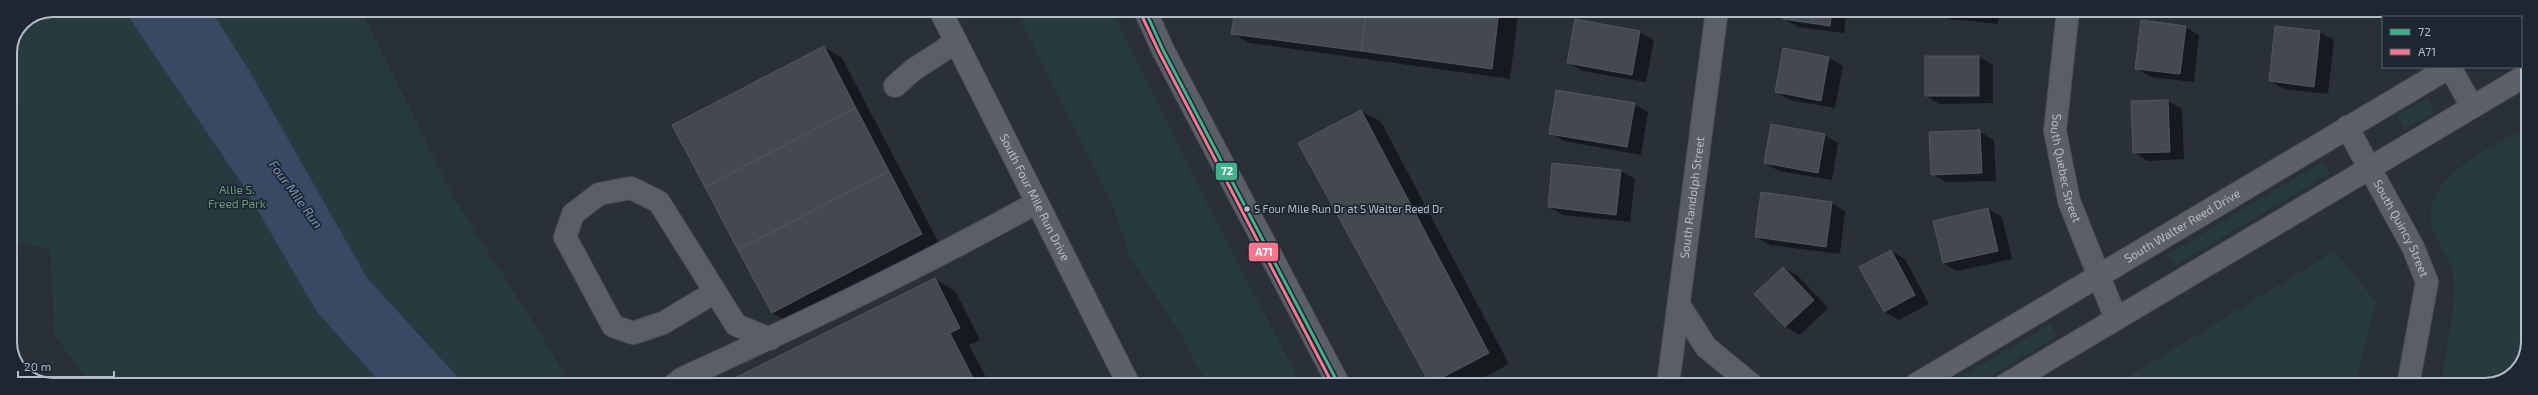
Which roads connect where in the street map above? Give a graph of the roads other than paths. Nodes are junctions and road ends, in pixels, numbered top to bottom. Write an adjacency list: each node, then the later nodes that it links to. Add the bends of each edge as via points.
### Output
1 (944, 17): 5 (main road, South Four Mile Run Drive)
2 (1148, 17): 21 (street, via 1163,50)
3 (1716, 17): 16 (street, South Randolph Street)
4 (2067, 17): 14 (street, South Quebec Street, via 2055,131 2069,201)
5 (956, 42): 9 (street, via 913,70); 13 (main road, South Four Mile Run Drive)
6 (2448, 68): 11 (main road, South Walter Reed Drive)
7 (2451, 68): 10 (street)
8 (2521, 78): 10 (main road)
9 (895, 86)
10 (2472, 107): 12 (main road)
11 (2347, 127): 12 (street, South Quincy Street); 14 (main road, South Walter Reed Drive)
12 (2369, 168): 17 (main road); 26 (street, South Quincy Street, via 2413,247 2427,282)
13 (1036, 203): 18 (street); 20 (main road, South Four Mile Run Drive)
14 (2098, 274): 17 (street, South Quebec Street); 24 (main road, South Walter Reed Drive)
15 (715, 292): 15 (street, via 659,202 631,188 599,194 573,214 565,237 613,326 633,333 663,323); 18 (street, via 736,325)
16 (1679, 305): 22 (street, South Randolph Street); 23 (street, via 1706,347)
17 (2116, 318): 25 (main road)
18 (770, 339): 19 (street)
19 (682, 378)
20 (1122, 378)
21 (1335, 378)
22 (1669, 378)
23 (1744, 378)
24 (1927, 378)
25 (2017, 378)
26 (2409, 378)

